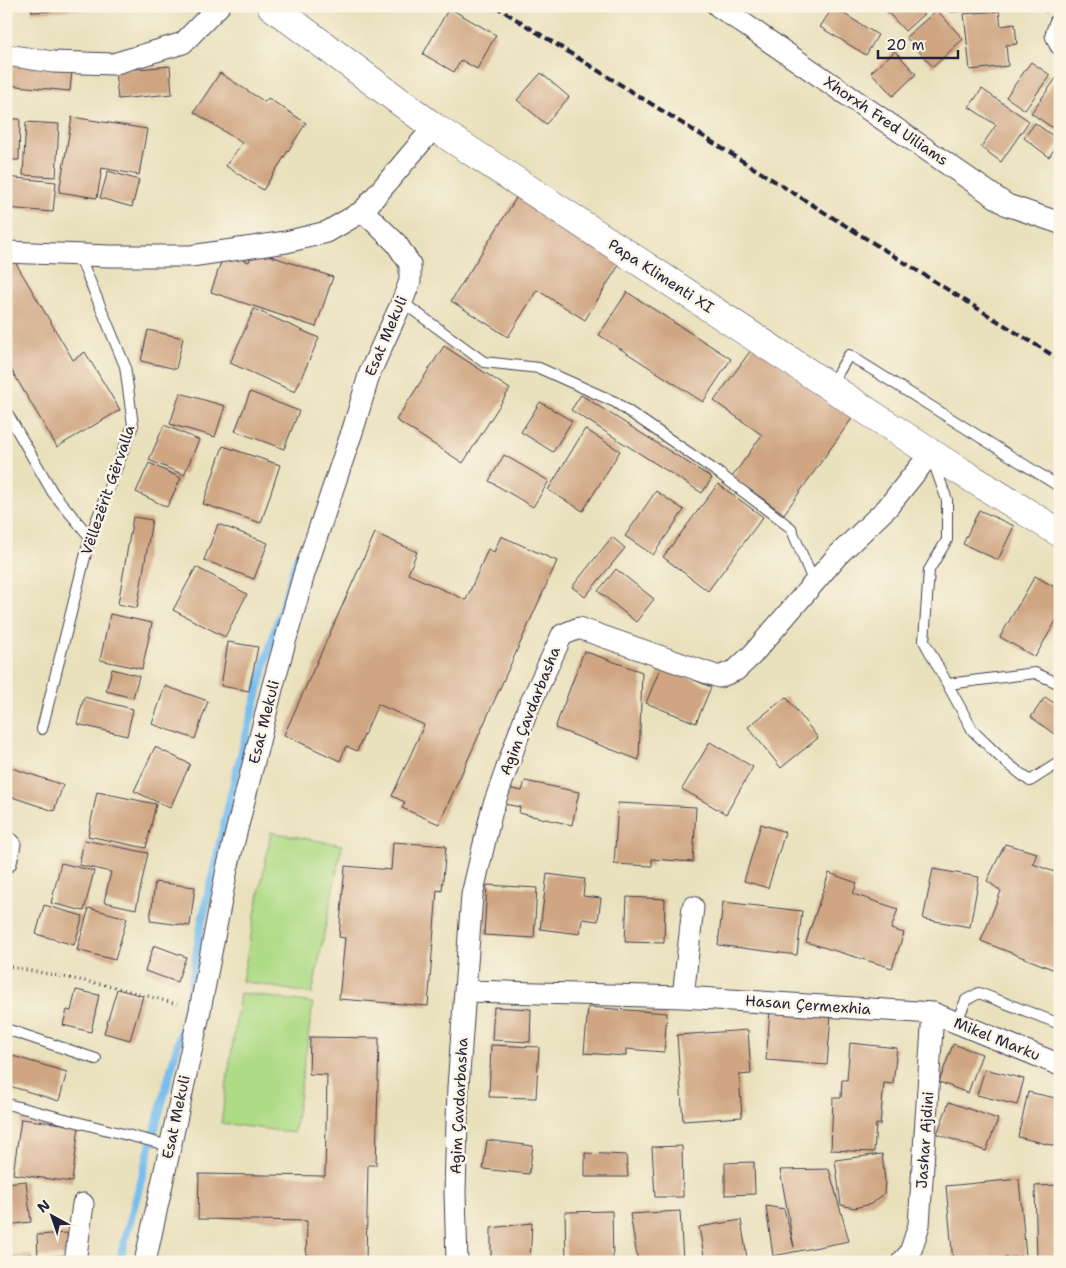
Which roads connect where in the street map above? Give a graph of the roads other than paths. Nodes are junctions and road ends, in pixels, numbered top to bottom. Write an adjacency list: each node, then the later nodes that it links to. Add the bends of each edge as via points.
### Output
1 (219, 6): 4 (street, via 183,43 112,64 53,62)
2 (271, 6): 5 (street, Papa Klimenti XI)
3 (718, 6): 7 (street, Xhorxh Fred Uiliams, via 1007,205)
4 (6, 55)
5 (434, 127): 6 (street); 11 (street, Papa Klimenti XI)
6 (363, 211): 9 (street, via 327,232 286,242 191,256); 10 (street, Esat Mekuli, via 396,243 410,264 410,281)
7 (1060, 223)
8 (6, 252): 9 (street)
9 (79, 255): 16 (lane, Vëllezërit Gërvalla, via 125,366 133,424)
10 (402, 302): 17 (lane, via 484,362 539,368 615,402 720,474 791,528); 32 (street, Esat Mekuli, via 370,372 304,574 275,676 227,869)
11 (830, 386): 13 (street, Papa Klimenti XI); 14 (lane, via 849,355)
12 (6, 411): 16 (lane, via 52,493)
13 (930, 453): 15 (street, Papa Klimenti XI); 17 (street, Agim Çavdarbasha, via 887,508); 18 (lane, via 947,500 947,540 929,570 924,641)
14 (1060, 488)
15 (1060, 533)
16 (90, 537): 20 (lane, Vëllezërit Gërvalla)
17 (814, 583): 23 (street, Agim Çavdarbasha, via 752,655 736,670 718,677 579,628 562,635 527,711 492,810 472,895)
18 (948, 684): 19 (lane, via 1035,673); 21 (lane, via 974,731 1002,760 1030,781)
19 (1060, 684)
20 (42, 729)
21 (1060, 762)
22 (693, 907): 24 (street)
23 (467, 991): 24 (street, Hasan Çermexhia); 36 (street, Agim Çavdarbasha, via 458,1087)
24 (683, 997): 25 (street, Hasan Çermexhia)
25 (933, 1014): 26 (street, Mikel Marku); 37 (street, Jashar Ajdini, via 919,1225 910,1253)
26 (956, 1023): 27 (lane, via 966,1000 979,993); 30 (street, Mikel Marku)
27 (1060, 1024)
28 (6, 1029): 29 (lane)
29 (96, 1059)
30 (1060, 1065)
31 (7, 1104): 32 (lane)
32 (166, 1146): 35 (street, Esat Mekuli)
33 (83, 1204): 34 (street)
34 (75, 1262)
35 (145, 1262)
36 (457, 1262)
37 (902, 1262)

